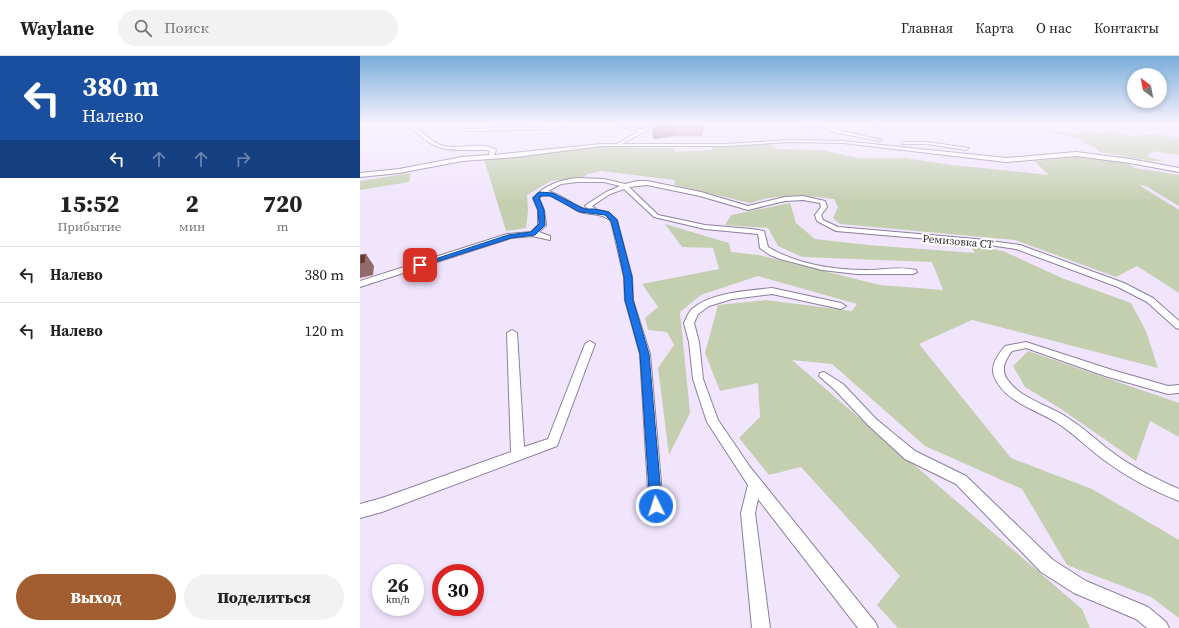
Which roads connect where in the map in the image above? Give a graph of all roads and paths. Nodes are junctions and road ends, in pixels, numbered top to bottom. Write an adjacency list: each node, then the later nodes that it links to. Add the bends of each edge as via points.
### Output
1 (491, 150): 5 (street)
2 (562, 150): 5 (street)
3 (913, 150): 6 (street)
4 (1000, 153): 6 (street)
5 (491, 157): 8 (street)
6 (1016, 160): 7 (street, via 1076,154)
7 (1179, 170)
8 (360, 175)
9 (625, 186): 10 (street, via 609,181 561,182); 11 (street, via 588,206); 14 (street, via 654,215 723,230 753,230 761,233 764,248 789,259 840,271); 17 (street, Ремизовка СТ, via 647,183 701,194 748,208 785,199 812,199 824,202 824,208 818,214 820,221 836,229 1017,247 1121,285 1150,300)
10 (539, 194): 11 (street, via 551,194 582,211); 12 (street, via 536,198 541,210 542,225)
11 (594, 211): 25 (street, via 607,213 614,220 628,277 629,300 645,354)
12 (533, 234): 13 (street); 15 (street, via 503,238)
13 (547, 238)
14 (913, 272)
15 (360, 284)
16 (841, 306): 23 (street, via 772,291 731,296 706,304 694,312 689,323 698,379 713,422)
17 (1179, 326)
18 (512, 333): 22 (street)
19 (590, 344): 22 (street, via 553,442)
20 (824, 376): 29 (street, via 839,387 872,422 910,455 961,480 1047,566 1080,587 1142,613)
21 (1179, 389): 24 (street, via 1160,388 1026,345 1009,348 1000,360 998,370 1001,380 1010,390 1077,430 1115,462)
22 (518, 454): 26 (street)
23 (755, 484): 27 (street, via 748,513); 28 (street)
24 (1179, 495)
25 (656, 506)
26 (360, 511)
27 (761, 628)
28 (869, 628)
29 (1160, 628)

